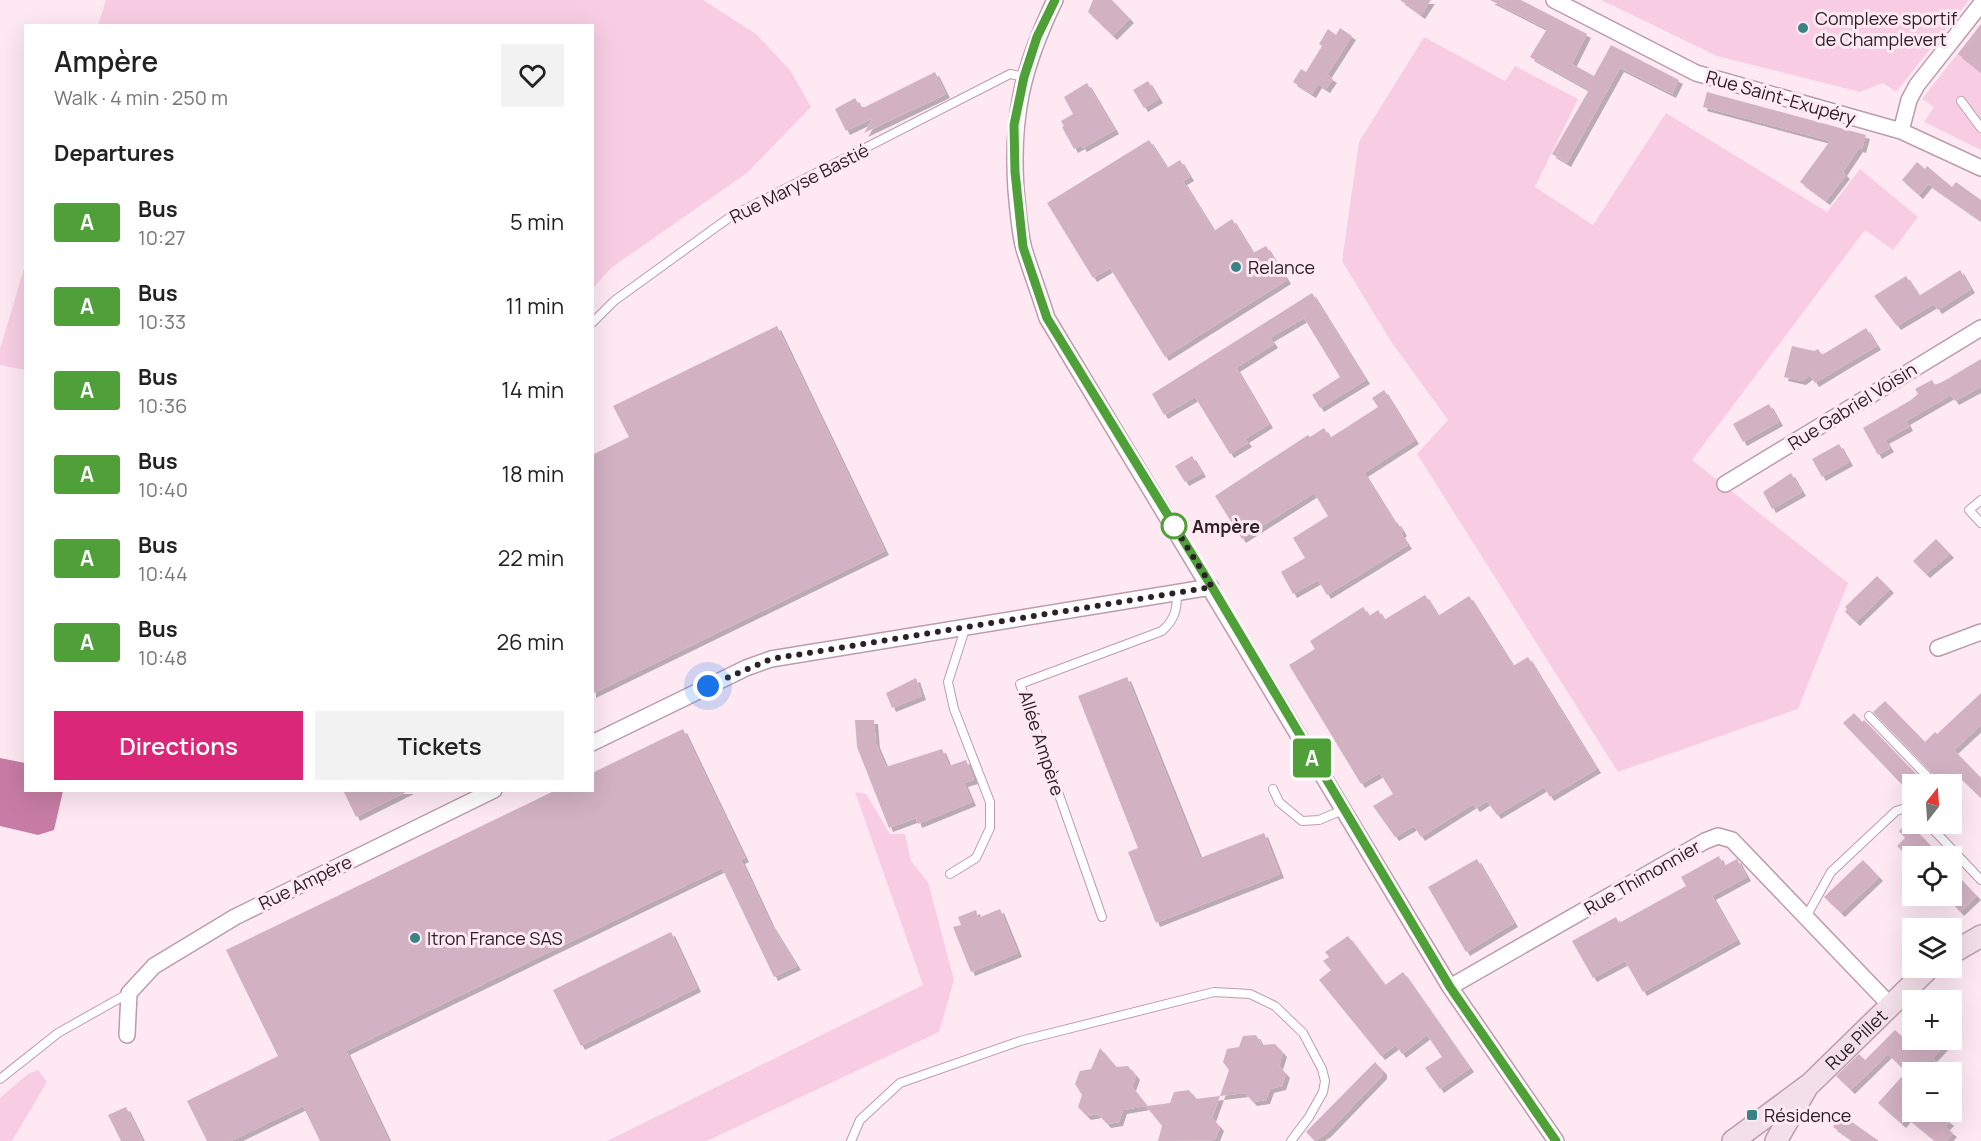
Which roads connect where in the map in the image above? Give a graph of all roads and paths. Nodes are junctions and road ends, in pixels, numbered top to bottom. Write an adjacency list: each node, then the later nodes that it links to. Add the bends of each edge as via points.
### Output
1 (1055, 0): 4 (street)
2 (1554, 0): 7 (street, Rue Saint-Exupéry, via 1696,73)
3 (1981, 4): 7 (street, via 1917,85)
4 (1024, 77): 9 (lane, Rue Maryse Bastié, via 1011,74 730,217 614,301); 14 (street, via 1014,125 1018,216 1023,247 1047,318)
5 (1961, 100): 6 (lane)
6 (1981, 128)
7 (1901, 131): 8 (street, Rue Saint-Exupéry)
8 (1981, 168)
9 (594, 321)
10 (1981, 328): 11 (street, Rue Gabriel Voisin)
11 (1725, 484)
12 (1981, 500): 13 (lane, via 1969,510)
13 (1981, 523)
14 (1212, 587): 15 (street); 24 (street)
15 (1177, 592): 16 (street); 29 (lane, Allée Ampère, via 1174,615 1162,631 1020,684)
16 (965, 628): 20 (street, via 771,659); 27 (lane, via 948,682 954,709 990,802 990,828 976,858)
17 (1981, 632): 18 (street)
18 (1938, 648)
19 (1869, 716): 21 (lane)
20 (594, 741)
21 (1925, 774)
22 (1273, 789): 24 (lane, via 1280,802 1302,821 1319,820)
23 (490, 792): 35 (street, Rue Ampère, via 235,916 154,966)
24 (1343, 810): 34 (street)
25 (1902, 810): 30 (lane, via 1831,872)
26 (1937, 834): 28 (lane)
27 (950, 874)
28 (1981, 880)
29 (1102, 916)
30 (1806, 917): 34 (street, Rue Thimonnier, via 1732,840 1718,836); 36 (street, Rue Thimonnier)
31 (1981, 936): 32 (street)
32 (1962, 947)
33 (1918, 978): 36 (street, Rue Pillet)
34 (1450, 987): 42 (street)
35 (129, 993): 37 (street); 38 (lane, Rue Ampère, via 58,1033)
36 (1890, 1005): 39 (street, Rue Pillet)
37 (127, 1035)
38 (0, 1079)
39 (1810, 1083): 43 (street, Rue Pillet); 44 (street, Rue Pillet)
40 (851, 1141): 41 (lane, via 860,1119 900,1083 1020,1041 1214,992 1250,994 1275,1006 1303,1033 1322,1069 1323,1092)
41 (1290, 1141)
42 (1556, 1141)
43 (1733, 1141)
44 (1776, 1141)

